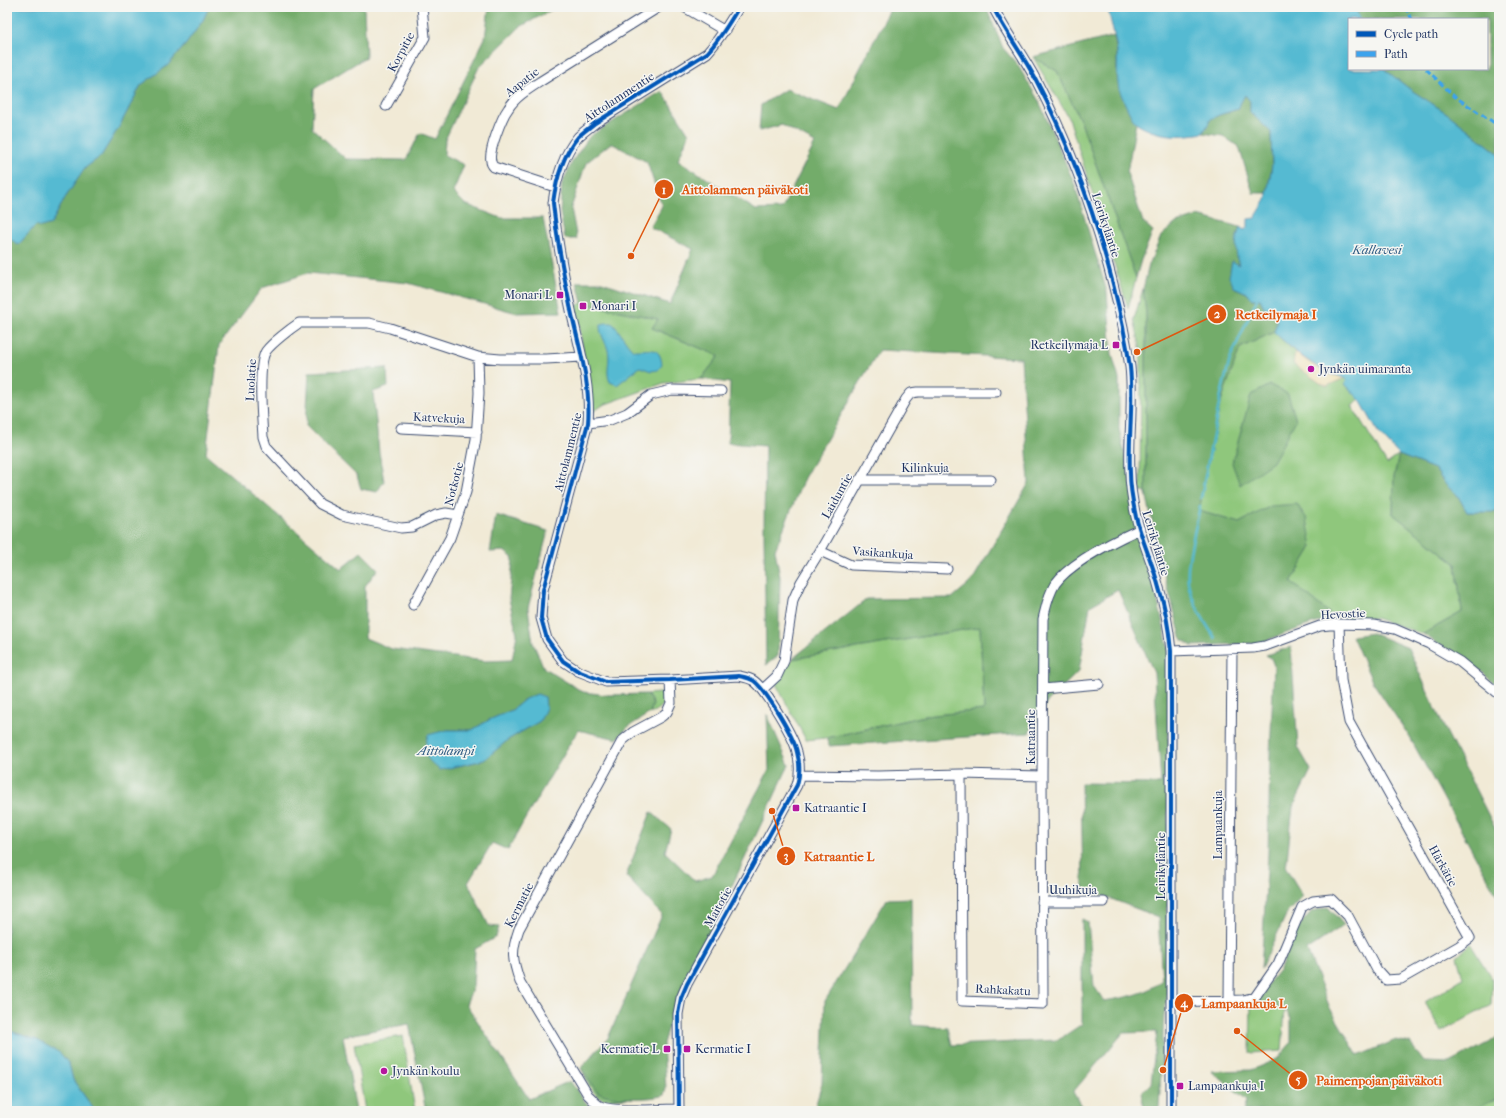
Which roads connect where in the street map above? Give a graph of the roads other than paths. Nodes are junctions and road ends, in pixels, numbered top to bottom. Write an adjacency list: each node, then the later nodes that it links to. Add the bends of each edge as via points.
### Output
1 (422, 7): 7 (street, Korpitie, via 425,37)
2 (659, 7): 8 (street, Aapatie, via 524,92 508,108 497,132 491,162 494,167)
3 (684, 7): 6 (street)
4 (739, 7): 6 (street, Aittolammentie)
5 (993, 7): 19 (street, Leirikyläntie, via 1036,79 1059,126 1091,206 1104,249 1130,368 1130,474)
6 (725, 31): 8 (street, Aittolammentie, via 706,53 595,123 579,136 562,163)
7 (386, 106)
8 (555, 187): 10 (street, Aittolammentie, via 554,216)
9 (478, 357): 10 (street, Luolatie); 15 (street, Notkotie); 18 (street, Luolatie, via 369,323 321,322 299,323 291,328 266,351 262,361 262,437 266,446 320,504 342,515 401,528 412,527 436,515)
10 (582, 357): 13 (street, Aittolammentie, via 589,406)
11 (721, 391): 13 (street, via 672,390 651,395 627,413 610,420)
12 (996, 392): 16 (street, Laiduntie, via 911,393)
13 (588, 423): 26 (street, Aittolammentie, via 543,590 541,618 547,639 563,661 578,671 606,682)
14 (401, 428): 15 (street, Katvekuja)
15 (477, 432): 18 (street, Notkotie, via 466,492)
16 (859, 480): 17 (street, Kilinkuja); 20 (street, Laiduntie)
17 (991, 480)
18 (458, 515): 22 (street, Notkotie, via 450,538)
19 (1140, 529): 25 (street, Leirikyläntie, via 1160,588); 29 (street, Katraantie, via 1076,565 1056,584 1049,595 1043,619)
20 (820, 551): 21 (street, Vasikankuja, via 850,565); 28 (street, Laiduntie, via 793,600 784,661 777,676)
21 (947, 569)
22 (412, 605)
23 (1339, 624): 24 (street, Hevostie, via 1320,626 1265,646); 30 (street, Hevostie, via 1374,625 1395,630 1429,644 1460,662); 37 (street, Härkätie, via 1341,680 1349,722 1470,938 1401,979 1386,980 1377,970 1348,916 1331,899 1313,901 1302,907 1278,964 1255,997)
24 (1232, 650): 25 (street, Hevostie); 37 (street, Lampaankuja)
25 (1172, 652): 38 (street, Leirikyläntie)
26 (670, 680): 28 (street, Aittolammentie, via 739,676 754,681); 39 (street, Kermatie, via 671,703 667,712 622,741 519,929 513,945 513,962 520,982 588,1095 598,1105 607,1108)
27 (1099, 684): 29 (street)
28 (763, 689): 31 (street, Aittolammentie)
29 (1043, 689): 34 (street, Katraantie)
30 (1499, 694)
31 (784, 723): 33 (street, Maitotie, via 797,751)
32 (960, 774): 33 (street, Katraantie); 34 (street, Katraantie); 35 (street, Rahkakatu, via 962,1001 1043,1004)
33 (800, 775): 39 (street, Maitotie, via 797,786 681,998 678,1014)
34 (1042, 776): 35 (street, Rahkakatu)
35 (1042, 902): 36 (street, Uuhikuja)
36 (1104, 902)
37 (1229, 1001): 38 (street)
38 (1172, 1002): 40 (street, Leirikyläntie)
39 (679, 1110)
40 (1171, 1111)

